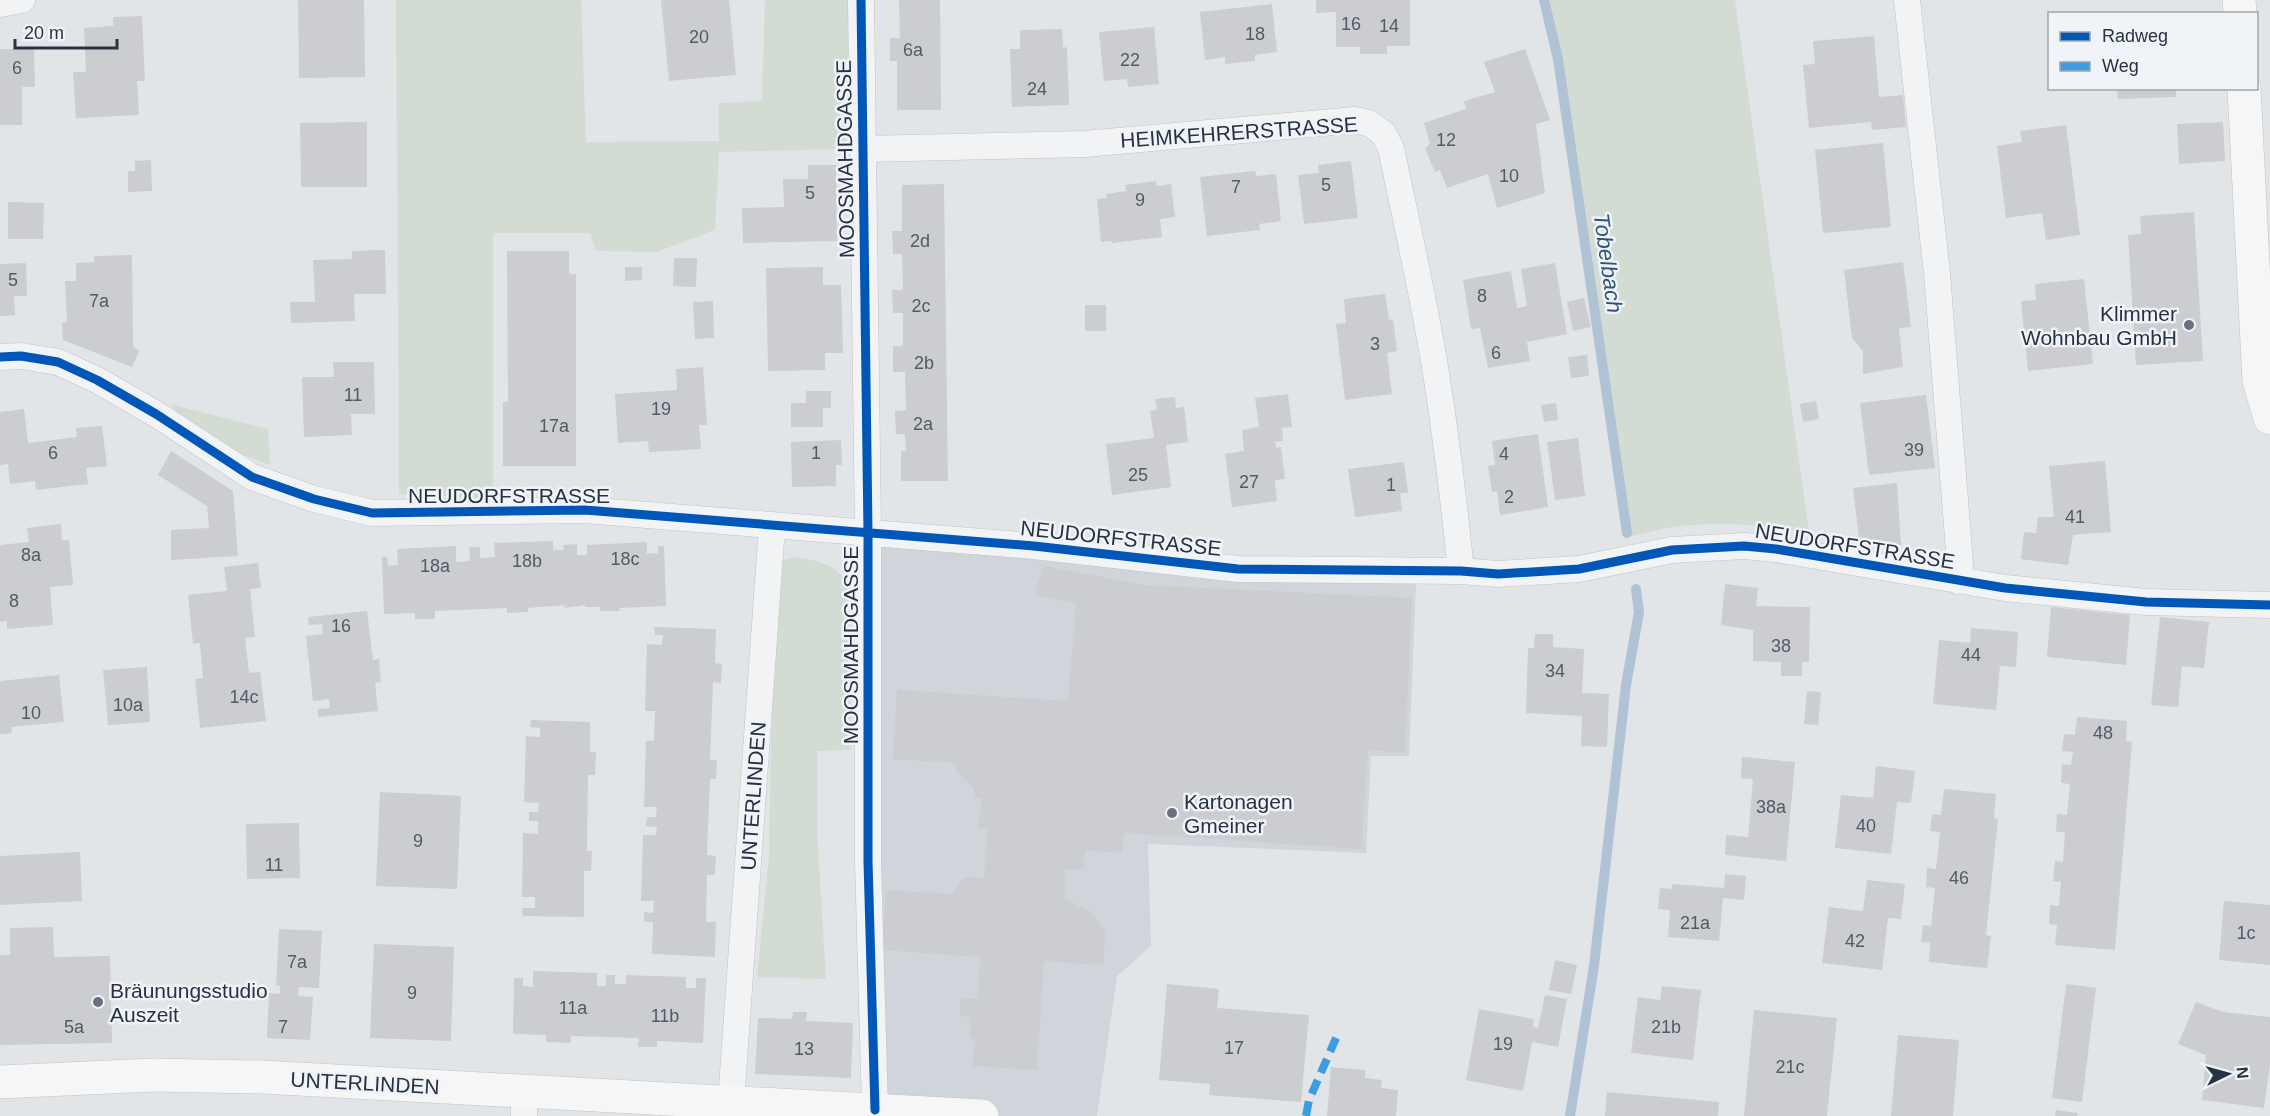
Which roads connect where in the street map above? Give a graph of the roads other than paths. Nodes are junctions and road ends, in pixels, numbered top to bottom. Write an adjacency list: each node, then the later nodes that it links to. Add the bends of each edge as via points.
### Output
1 (21, 0): 4 (street)
2 (861, 0): 6 (street, MOOSMAHDGASSE)
3 (1907, 0): 12 (street, NEUDORFSTRASSE, via 1937,274 1960,562)
4 (0, 3)
5 (2244, 90): 8 (main road, via 2259,381)
6 (863, 150): 10 (street, MOOSMAHDGASSE); 11 (street, HEIMKEHRERSTRASSE, via 1085,144 1314,123 1369,123 1383,133 1390,148 1415,260 1435,367)
7 (0, 357): 9 (street, NEUDORFSTRASSE, via 58,362 156,414 252,477 314,499 372,513 585,510)
8 (2270, 418)
9 (772, 526): 10 (street, NEUDORFSTRASSE); 15 (street, UNTERLINDEN)
10 (868, 533): 11 (street, NEUDORFSTRASSE, via 1034,546 1238,569); 17 (street, MOOSMAHDGASSE, via 868,861)
11 (1461, 571): 12 (street, NEUDORFSTRASSE, via 1498,574 1580,569 1672,550 1744,546)
12 (1958, 581): 13 (street, NEUDORFSTRASSE, via 2146,602)
13 (2270, 605)
14 (0, 1082): 16 (main road, UNTERLINDEN, via 153,1075 262,1077)
15 (731, 1102): 16 (main road, UNTERLINDEN); 17 (main road, UNTERLINDEN)
16 (524, 1103)
17 (875, 1110): 18 (main road, UNTERLINDEN)
18 (982, 1116)

